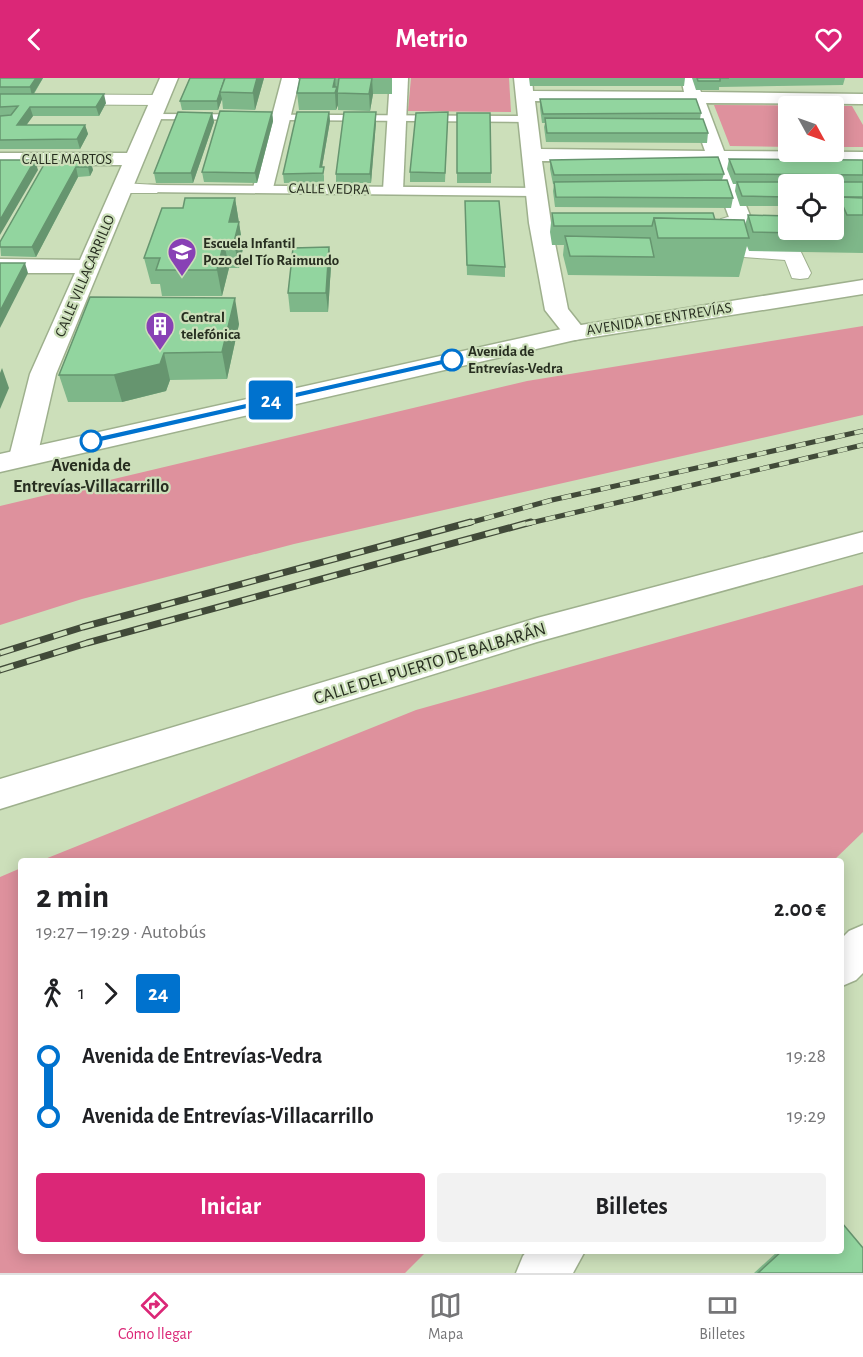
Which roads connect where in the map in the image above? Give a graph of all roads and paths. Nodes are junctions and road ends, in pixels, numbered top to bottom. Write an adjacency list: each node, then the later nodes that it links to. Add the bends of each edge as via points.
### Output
1 (169, 78): 9 (street, CALLE VILLACARRILLO)
2 (291, 78): 10 (street)
3 (399, 78): 11 (street)
4 (687, 78): 6 (street)
5 (524, 87): 6 (street); 12 (street)
6 (695, 98): 8 (street); 14 (street)
7 (0, 99): 9 (street)
8 (863, 99)
9 (156, 108): 10 (lane); 17 (street, CALLE VILLACARRILLO)
10 (282, 117): 11 (lane); 18 (street)
11 (399, 118): 12 (lane); 21 (street)
12 (527, 119): 13 (street)
13 (532, 156): 14 (street); 22 (street)
14 (718, 157): 15 (street); 23 (street)
15 (863, 158)
16 (0, 159): 17 (street, CALLE MARTOS)
17 (135, 159): 19 (street, CALLE VILLACARRILLO)
18 (263, 188): 20 (lane, CALLE VEDRA); 21 (lane, CALLE VEDRA)
19 (122, 189): 20 (street, CALLE VEDRA); 25 (street, CALLE VILLACARRILLO)
20 (150, 189)
21 (393, 190): 22 (lane, CALLE VEDRA)
22 (536, 192): 28 (street, via 546,224 557,310)
23 (735, 223): 26 (street, via 737,252 793,254)
24 (0, 266): 25 (street)
25 (88, 267): 29 (street, CALLE VILLACARRILLO)
26 (800, 273)
27 (863, 287): 28 (street, AVENIDA DE ENTREVÍAS)
28 (575, 333): 29 (street, AVENIDA DE ENTREVÍAS)
29 (12, 460)
30 (863, 542): 31 (street, CALLE DEL PUERTO DE BALBARÁN, via 757,568 426,663)
31 (0, 794)
32 (863, 944): 33 (street)
33 (844, 964)
34 (558, 1254): 35 (street)
35 (540, 1273)

